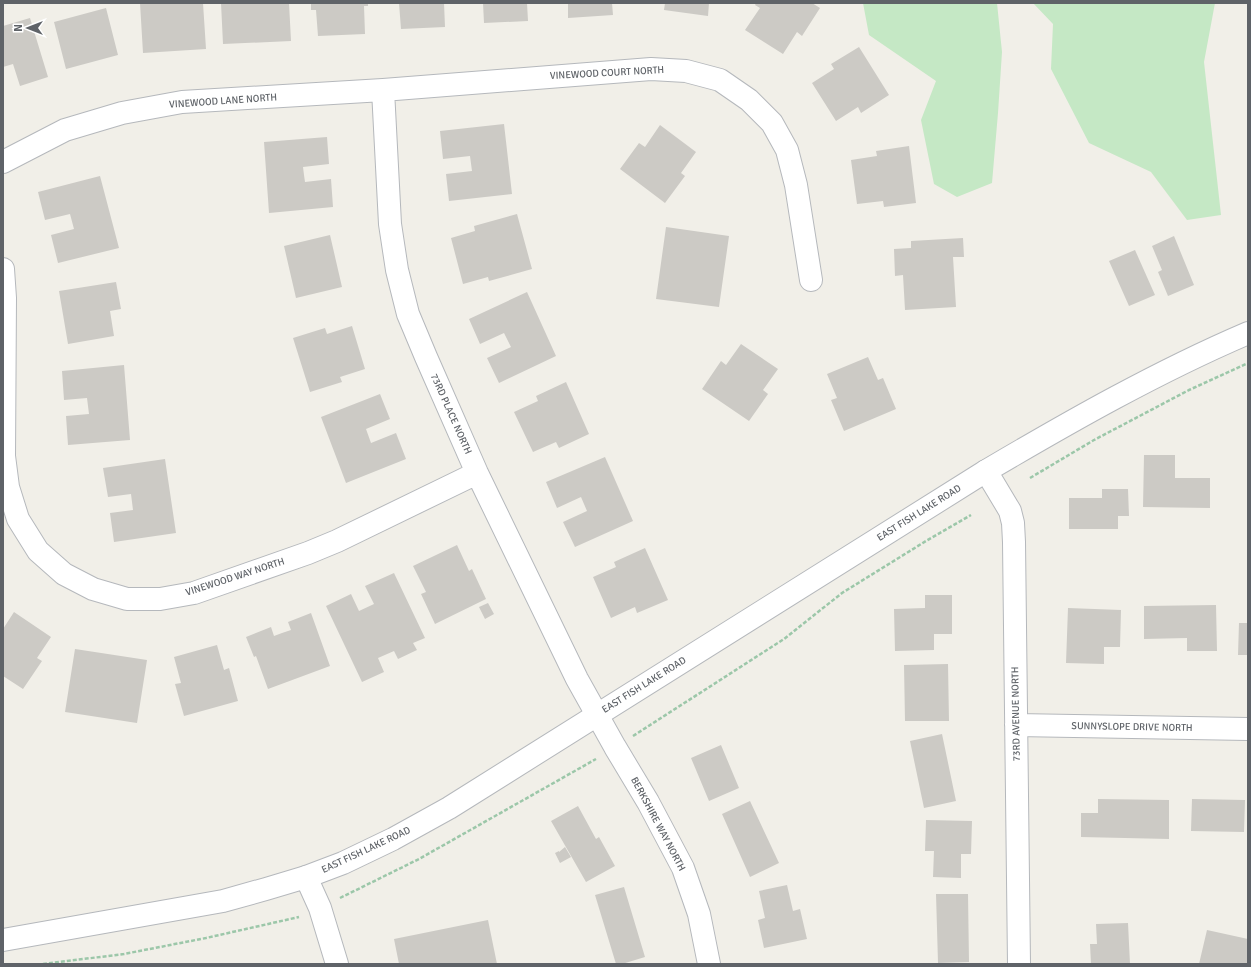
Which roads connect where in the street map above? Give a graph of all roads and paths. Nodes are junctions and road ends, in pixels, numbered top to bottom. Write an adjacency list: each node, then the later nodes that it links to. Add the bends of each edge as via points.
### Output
1 (383, 90): 2 (street, VINEWOOD LANE NORTH, via 182,102 122,112 65,130); 4 (street, VINEWOOD COURT NORTH, via 651,68 686,71 720,80 749,100 772,122 787,150 796,185); 8 (street, 73RD PLACE NORTH, via 390,224 397,270 408,314)
2 (3, 162)
3 (3, 269): 8 (street, VINEWOOD WAY NORTH, via 6,298 4,456 8,487 18,519 38,551 64,574 93,588 127,599 160,599 194,593 338,541)
4 (811, 280)
5 (1248, 333): 7 (street, EAST FISH LAKE ROAD, via 1116,396)
6 (1248, 363): 9 (path, via 1189,390 1101,436)
7 (986, 471): 11 (street, EAST FISH LAKE ROAD); 12 (street, 73RD AVENUE NORTH, via 1010,511 1013,523)
8 (477, 473): 11 (street, 73RD PLACE NORTH, via 577,679)
9 (1030, 478)
10 (971, 515): 14 (path, via 842,593 784,639)
11 (597, 714): 16 (street, EAST FISH LAKE ROAD, via 449,808 393,839); 22 (street, BERKSHIRE WAY NORTH, via 683,868 699,914)
12 (1016, 725): 13 (street, SUNNYSLOPE DRIVE NORTH); 23 (street, 73RD AVENUE NORTH)
13 (1248, 729)
14 (633, 736)
15 (596, 759): 17 (path, via 419,859)
16 (306, 877): 19 (street, EAST FISH LAKE ROAD, via 224,901); 21 (street, via 320,908)
17 (339, 899)
18 (304, 916): 20 (path, via 124,954)
19 (3, 940)
20 (43, 964)
21 (337, 964)
22 (709, 964)
23 (1020, 964)

